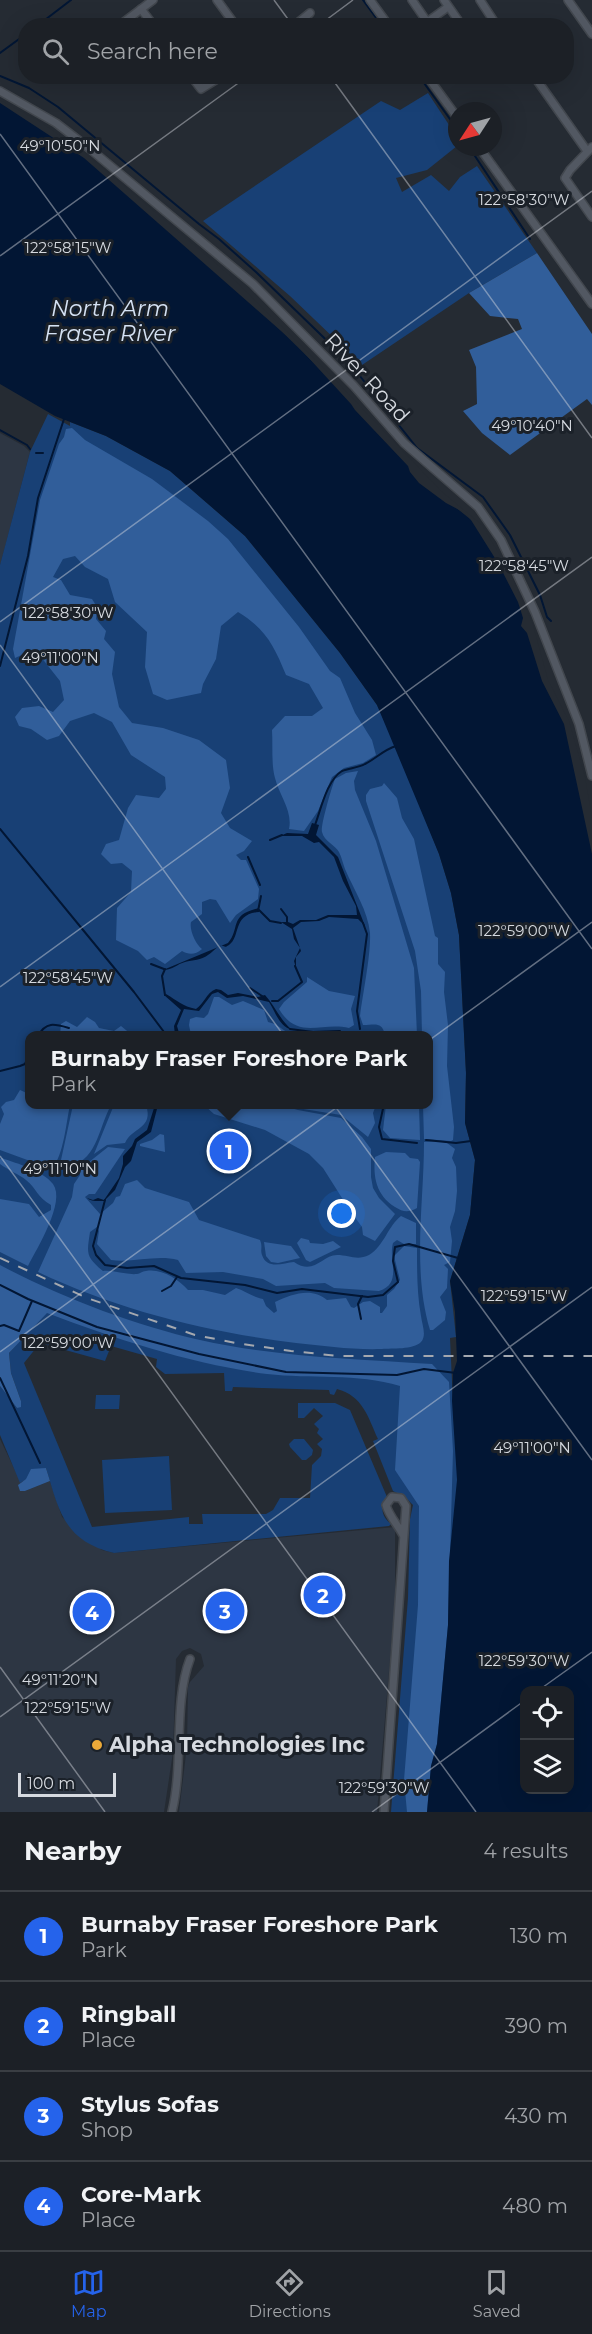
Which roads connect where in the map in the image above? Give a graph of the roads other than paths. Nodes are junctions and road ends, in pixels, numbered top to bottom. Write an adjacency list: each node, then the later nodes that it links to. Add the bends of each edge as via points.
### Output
1 (153, 0): 8 (street)
2 (217, 0): 12 (street)
3 (370, 0): 14 (street)
4 (412, 0): 15 (street)
5 (480, 0): 18 (street)
6 (568, 0): 19 (street)
7 (446, 3): 16 (street); 17 (street)
8 (141, 9): 10 (street); 11 (street)
9 (310, 13): 13 (street)
10 (129, 18)
11 (148, 18)
12 (230, 18)
13 (304, 18)
14 (383, 18)
15 (425, 18)
16 (434, 18)
17 (457, 18)
18 (492, 18)
19 (589, 23): 20 (street)
20 (592, 34)
21 (197, 84): 22 (street, via 201,89)
22 (209, 84)
23 (433, 84): 26 (street)
24 (540, 84): 27 (street)
25 (0, 91): 31 (street, River Road, via 56,123 253,285 354,386 404,443 478,507 501,540 535,612 579,724)
26 (448, 105)
27 (589, 149): 29 (street, via 565,178)
28 (485, 156): 30 (street)
29 (592, 217)
30 (592, 304)
31 (592, 777)
32 (403, 1535): 32 (street, via 405,1503 392,1497 386,1504 388,1512); 35 (street)
33 (190, 1659): 34 (street, via 184,1676 178,1780)
34 (172, 1812)
35 (384, 1812)

